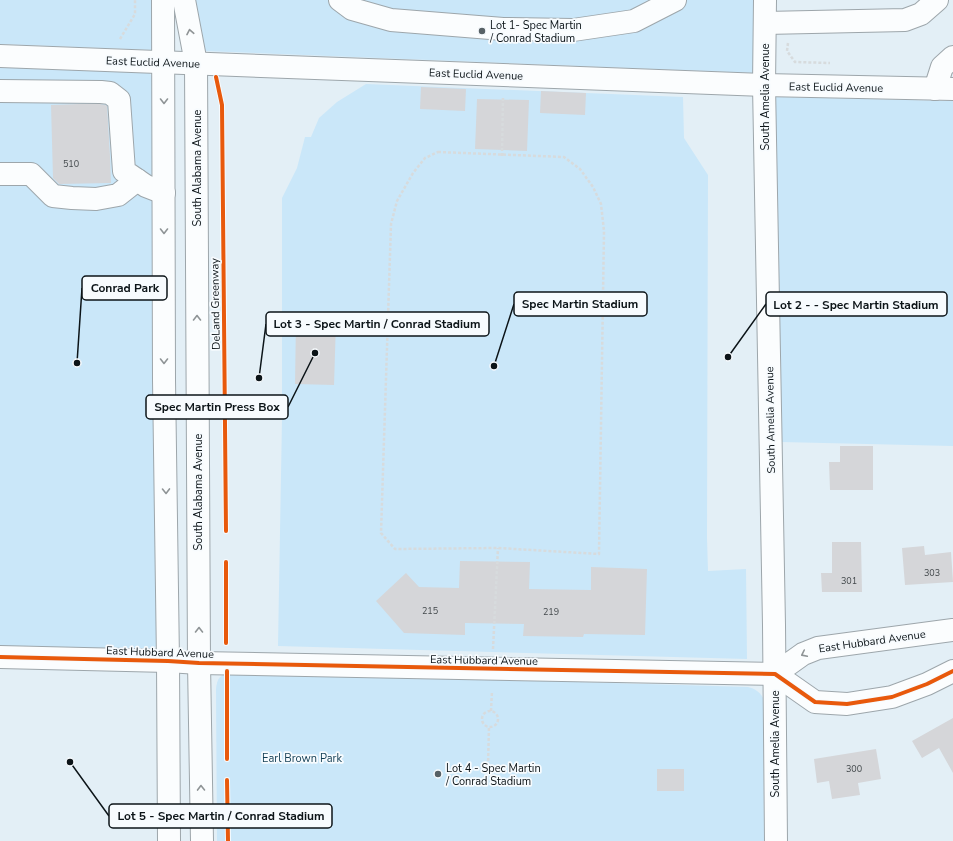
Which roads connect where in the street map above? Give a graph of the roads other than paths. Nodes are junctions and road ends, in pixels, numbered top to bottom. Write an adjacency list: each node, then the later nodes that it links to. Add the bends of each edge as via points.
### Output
1 (163, 0): 10 (street)
2 (184, 0): 11 (street, South Alabama Avenue, one-way to 2)
3 (340, 0): 4 (street, via 352,9 391,20 503,29 573,30 634,21)
4 (675, 0)
5 (765, 0): 7 (street, South Amelia Avenue)
6 (937, 0): 7 (street, via 921,14 904,20)
7 (765, 23): 12 (street, South Amelia Avenue)
8 (0, 56): 10 (street, East Euclid Avenue)
9 (953, 57): 13 (street, via 942,67)
10 (164, 62): 11 (street, East Euclid Avenue); 17 (street, one-way to 17)
11 (196, 63): 12 (street, East Euclid Avenue); 21 (street, South Alabama Avenue, one-way to 11)
12 (764, 85): 13 (street, East Euclid Avenue); 23 (street, South Amelia Avenue)
13 (944, 89)
14 (0, 91): 16 (street, via 110,93 119,100 124,171)
15 (0, 174): 16 (street, via 31,174 53,196 72,198 96,199 118,195)
16 (137, 180): 17 (street)
17 (164, 193): 20 (street, one-way to 20)
18 (953, 630): 23 (street, East Hubbard Avenue, one-way to 23, via 818,648 802,654)
19 (0, 657): 20 (street, East Hubbard Avenue)
20 (168, 661): 21 (street, East Hubbard Avenue); 24 (street)
21 (199, 663): 23 (street, East Hubbard Avenue); 25 (street, South Alabama Avenue, one-way to 21)
22 (953, 671): 23 (street, via 892,697 847,704 815,702)
23 (775, 674): 26 (street, South Amelia Avenue)
24 (169, 841)
25 (202, 841)
26 (776, 841)

